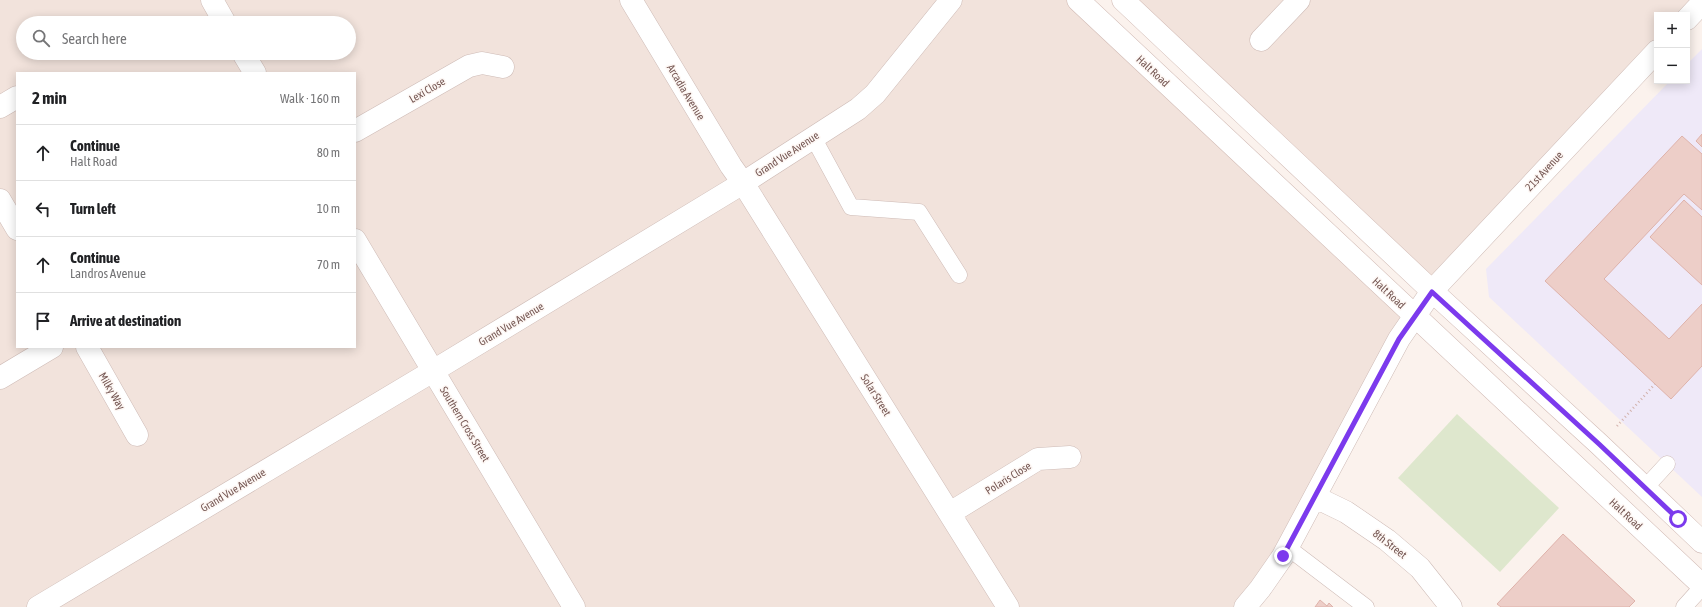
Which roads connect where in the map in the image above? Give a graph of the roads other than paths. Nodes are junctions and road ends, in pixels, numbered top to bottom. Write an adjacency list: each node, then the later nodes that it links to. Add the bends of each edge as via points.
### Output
1 (212, 0): 8 (street)
2 (631, 0): 19 (street, Arcadia Avenue)
3 (951, 0): 18 (street, Grand Vue Avenue, via 867,102)
4 (1078, 0): 25 (street, Halt Road)
5 (1123, 0): 24 (street)
6 (1299, 0): 10 (street)
7 (1702, 3): 9 (street)
8 (221, 16)
9 (1690, 16)
10 (1261, 40)
11 (1654, 54): 24 (street, 21st Avenue)
12 (247, 60): 14 (street)
13 (503, 67): 17 (street, Lexi Close, via 482,63 469,66)
14 (254, 72)
15 (16, 98): 16 (street)
16 (0, 107)
17 (356, 130)
18 (813, 137): 19 (street, Grand Vue Avenue); 23 (lane, via 851,208 919,212)
19 (743, 183): 28 (street, Grand Vue Avenue); 35 (street, Solar Street)
20 (0, 200): 21 (street)
21 (16, 227)
22 (356, 242): 28 (street, Southern Cross Street)
23 (959, 274)
24 (1432, 292): 25 (street, 21st Avenue); 33 (street)
25 (1414, 317): 34 (street, 21st Avenue, via 1399,339); 38 (street, Halt Road)
26 (50, 348): 29 (street)
27 (88, 348): 30 (street, Milky Way)
28 (433, 372): 39 (street, Grand Vue Avenue); 40 (street, Southern Cross Street)
29 (0, 378)
30 (137, 435)
31 (1070, 457): 35 (street, Polaris Close, via 1038,460)
32 (1667, 464): 33 (lane)
33 (1645, 488): 36 (street)
34 (1315, 497): 37 (street, 21st Avenue); 44 (street, 8th Street, via 1346,512 1387,540 1420,568)
35 (950, 513): 41 (street, Solar Street)
36 (1702, 542)
37 (1287, 547): 42 (street, 21st Avenue); 43 (lane)
38 (1702, 586): 45 (lane)
39 (38, 607)
40 (574, 607)
41 (1008, 607)
42 (1245, 607)
43 (1366, 607)
44 (1451, 607)
45 (1684, 607)

